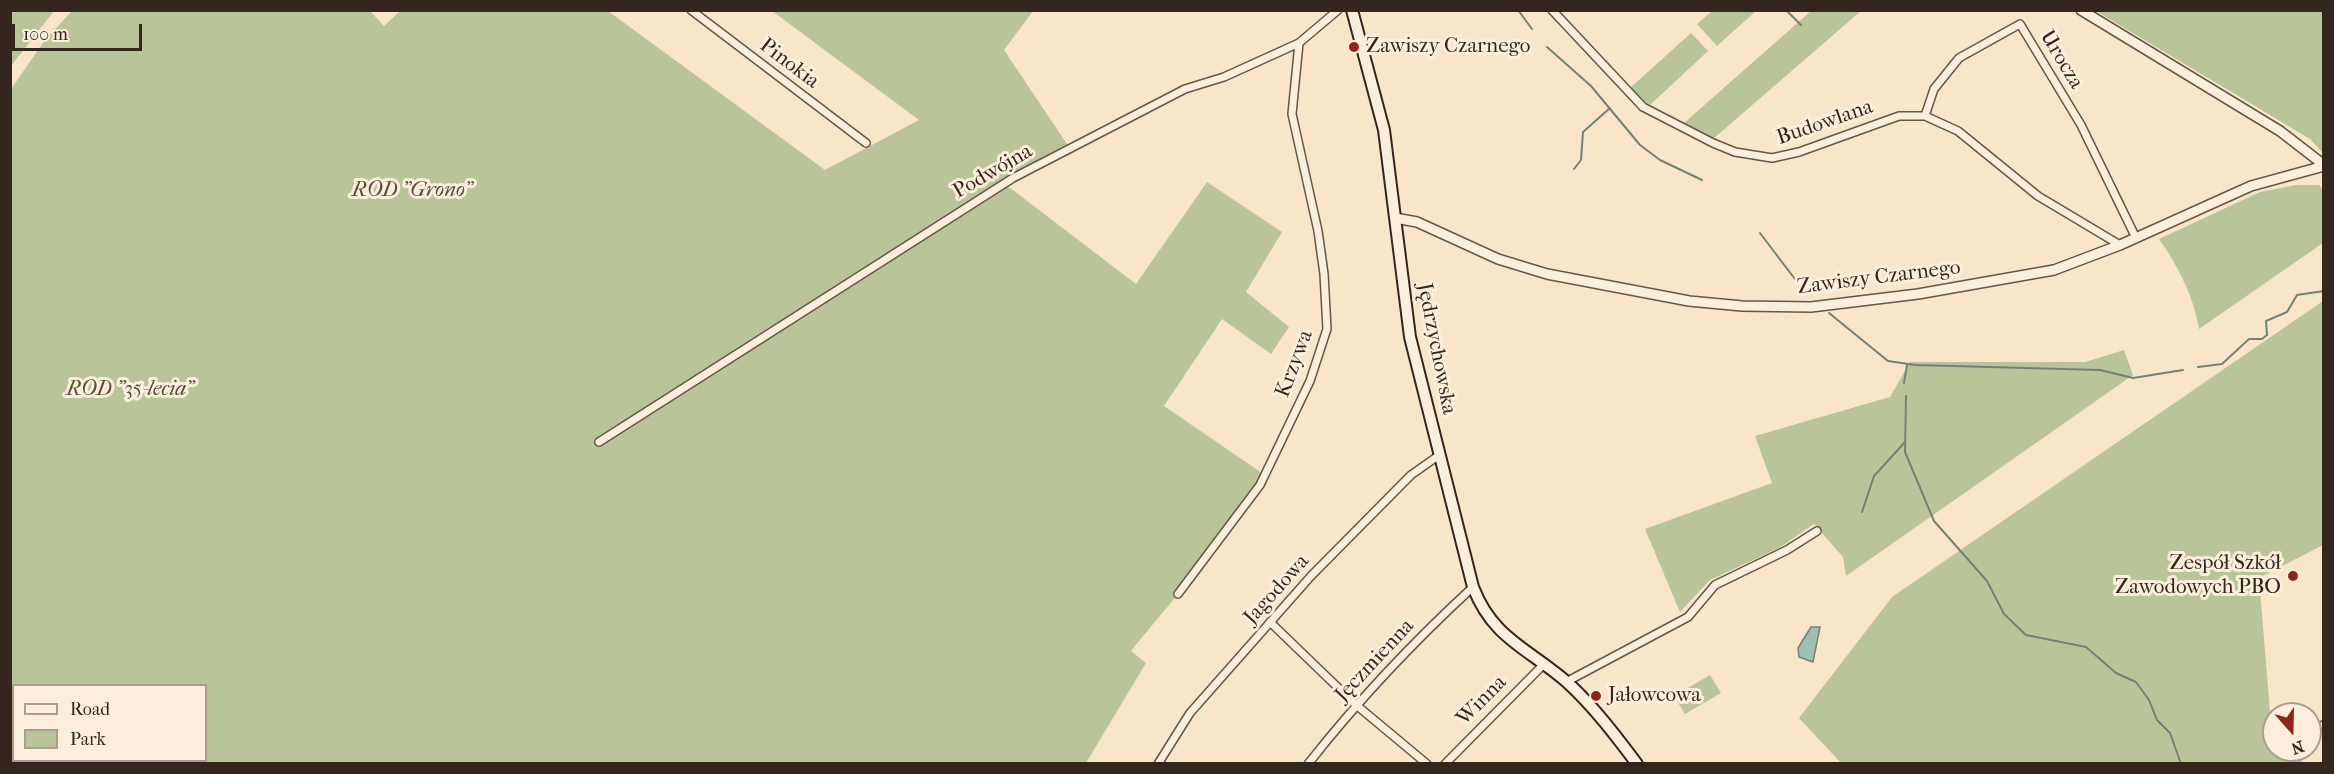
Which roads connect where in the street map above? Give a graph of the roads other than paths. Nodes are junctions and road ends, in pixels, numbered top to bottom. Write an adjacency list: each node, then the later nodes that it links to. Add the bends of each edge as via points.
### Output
1 (691, 10): 8 (street, Pinokia)
2 (1338, 10): 6 (street, Podwójna)
3 (1352, 10): 10 (main road, Jędrzychowska, via 1384,130)
4 (1552, 10): 7 (street, Budowlana, via 1643,107 1736,152 1772,158 1899,116)
5 (2080, 10): 9 (street, via 2280,131)
6 (1299, 42): 13 (street, Podwójna, via 1224,77 1185,89 1013,178); 17 (street, Krzywa, via 1292,114 1318,231 1327,329 1310,381 1260,485)
7 (1925, 116): 11 (street, Urocza, via 1934,89 1959,58 2020,24 2081,125); 12 (street, Budowlana, via 1958,131 2038,196)
8 (866, 143)
9 (2324, 165): 11 (street, Zawiszy Czarnego, via 2251,186)
10 (1395, 218): 12 (street, Zawiszy Czarnego, via 1417,222 1531,270 1689,301 1742,306 1833,306 2001,281 2054,270); 14 (main road, Jędrzychowska, via 1407,321)
11 (2136, 238): 12 (street, Zawiszy Czarnego)
12 (2120, 245)
13 (598, 442)
14 (1438, 456): 16 (main road, Jędrzychowska); 18 (street, Jagodowa, via 1423,464 1360,525)
15 (1816, 531): 20 (street, via 1787,550 1715,585 1688,616)
16 (1473, 587): 19 (main road, Jędrzychowska, via 1496,628); 21 (street, Jęczmienna, via 1408,647)
17 (1178, 594)
18 (1270, 622): 21 (street); 22 (street, Jagodowa, via 1190,713)
19 (1544, 664): 20 (main road, Jędrzychowska); 25 (street, Winna)
20 (1566, 682): 26 (main road, Jędrzychowska)
21 (1355, 704): 23 (street, Jęczmienna); 24 (street)
22 (1158, 764)
23 (1308, 764)
24 (1427, 764)
25 (1445, 764)
26 (1638, 764)

